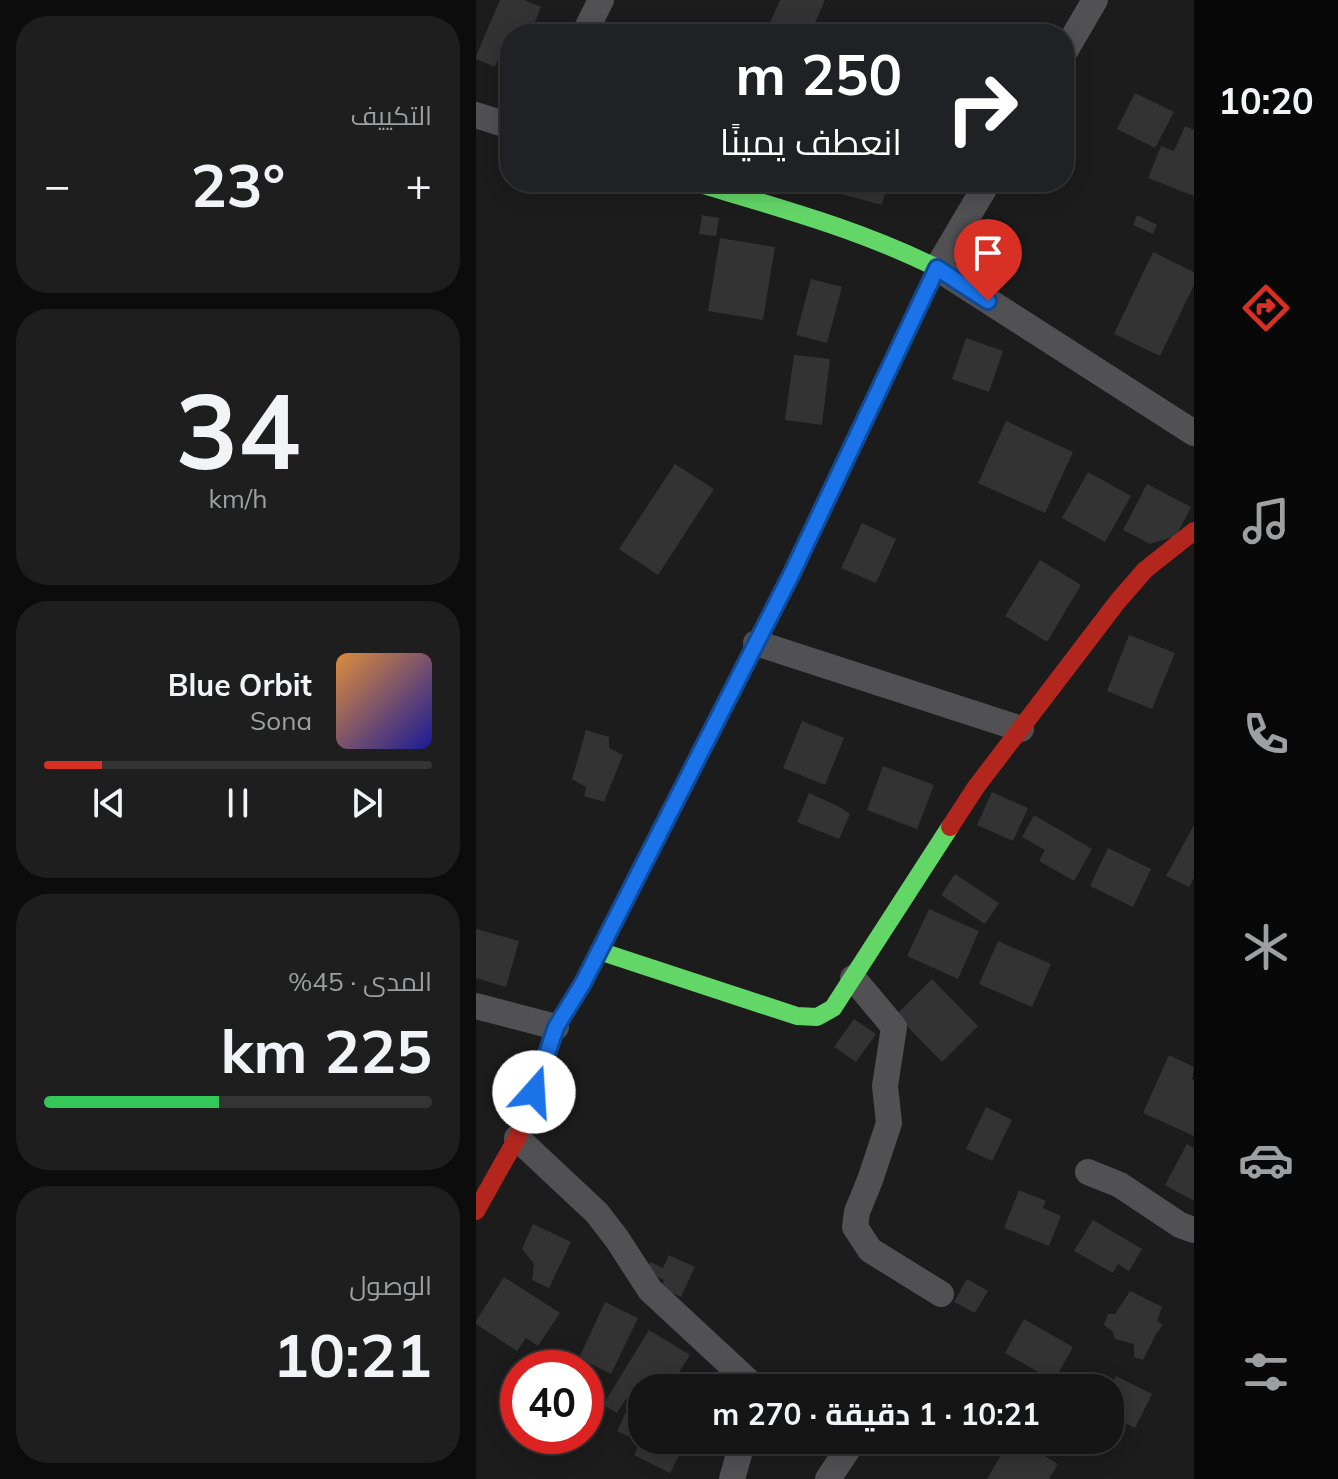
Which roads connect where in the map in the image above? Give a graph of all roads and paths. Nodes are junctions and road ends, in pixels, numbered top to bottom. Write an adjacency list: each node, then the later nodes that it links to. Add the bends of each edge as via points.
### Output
1 (601, 0): 3 (street)
2 (1095, 0): 4 (street)
3 (589, 24)
4 (1074, 36)
5 (476, 115): 6 (street)
6 (500, 123)
7 (726, 192): 9 (street, via 855,231)
8 (982, 192): 9 (street)
9 (937, 268): 10 (street); 12 (street)
10 (1194, 433)
11 (1194, 531): 13 (street, via 1145,570)
12 (756, 643): 13 (street); 14 (street)
13 (1021, 729): 15 (street, via 976,787)
14 (599, 951): 15 (street, via 797,1016 817,1017 833,1008); 17 (street)
15 (853, 978): 22 (street, via 894,1027 885,1086 889,1123 855,1227 870,1250)
16 (476, 1006): 17 (street)
17 (556, 1027): 18 (street)
18 (517, 1138): 20 (street); 23 (street, via 597,1213 650,1290)
19 (1088, 1172): 21 (street)
20 (476, 1211)
21 (1194, 1230)
22 (941, 1294)
23 (740, 1374)
24 (739, 1454): 26 (street)
25 (845, 1454): 27 (street)
26 (732, 1479)
27 (828, 1479)

